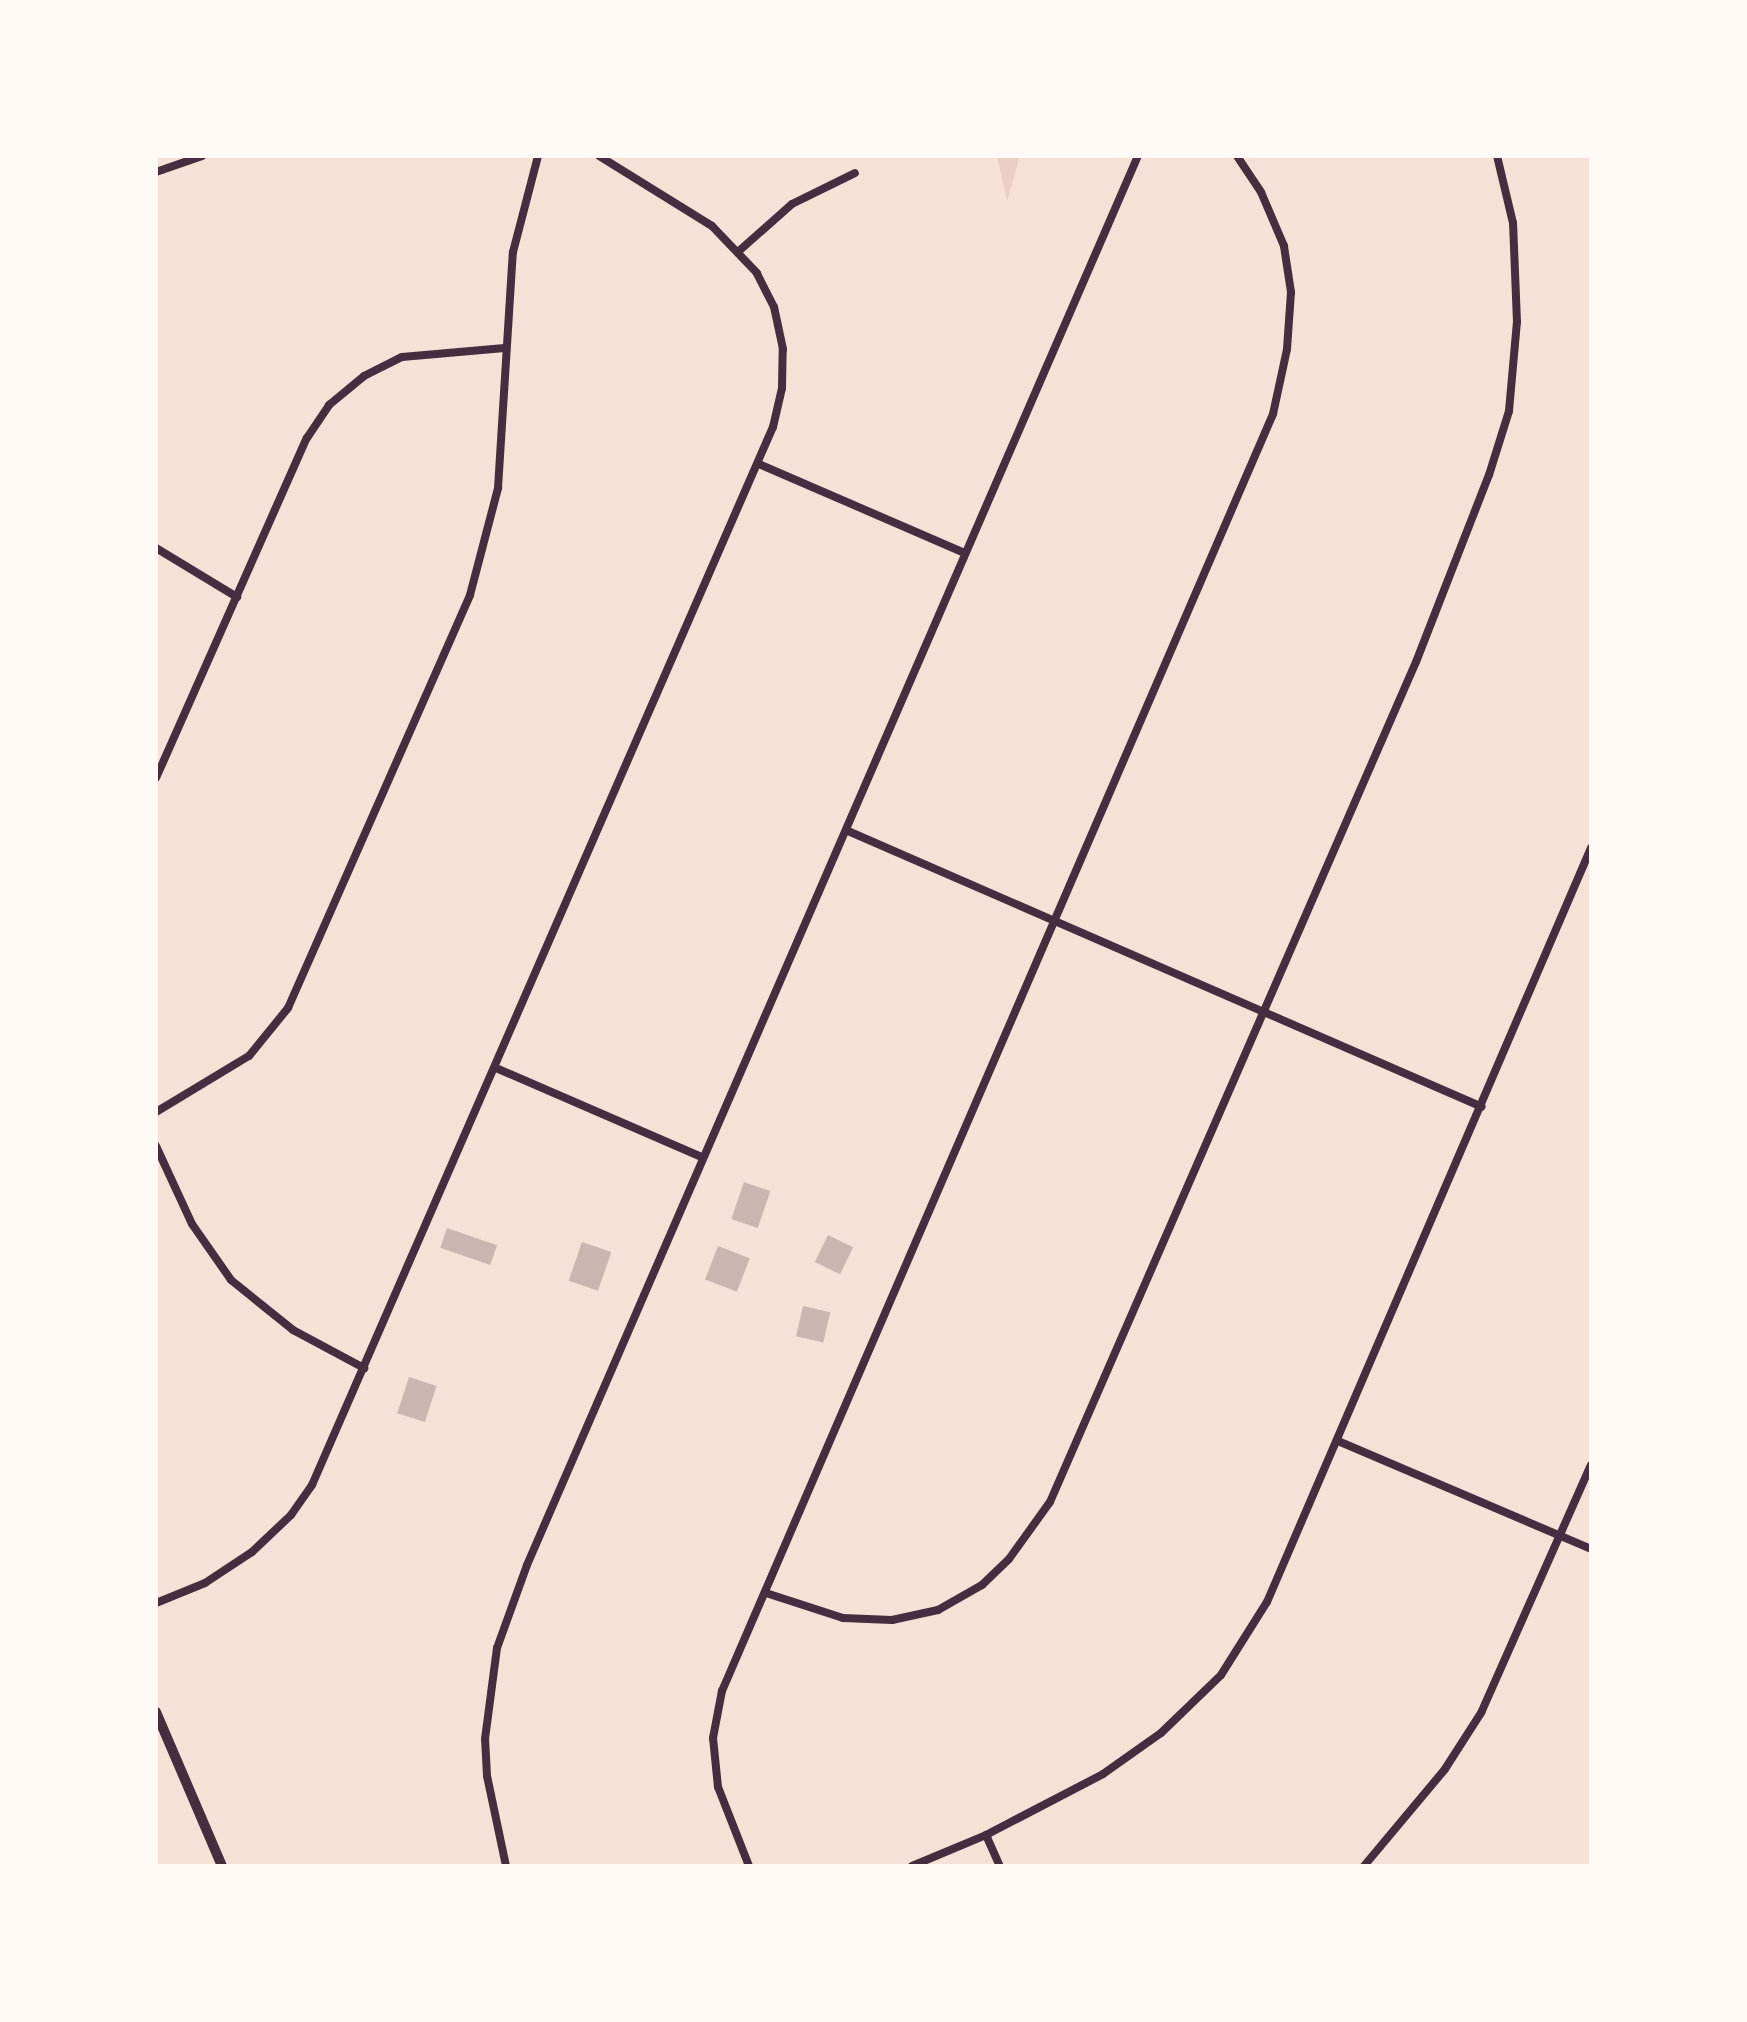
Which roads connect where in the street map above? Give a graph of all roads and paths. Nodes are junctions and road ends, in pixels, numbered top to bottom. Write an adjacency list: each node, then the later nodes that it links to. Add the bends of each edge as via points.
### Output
1 (202, 156): 7 (street)
2 (538, 156): 10 (street, via 517,226)
3 (599, 156): 9 (street, via 667,194)
4 (1138, 156): 13 (street)
5 (1237, 156): 18 (street, via 1261,192 1284,246 1291,292 1287,349 1273,414)
6 (1497, 156): 19 (street, via 1513,223 1517,322 1509,411 1416,662)
7 (156, 172)
8 (855, 173): 9 (street, via 803,197)
9 (740, 250): 11 (street, via 769,296 783,349 780,400)
10 (505, 348): 14 (street, via 402,357 344,390 307,438); 22 (street, via 498,488 482,564 299,987 249,1056)
11 (759, 464): 13 (street); 20 (street)
12 (156, 548): 14 (street)
13 (965, 553): 16 (street)
14 (237, 597): 15 (street)
15 (156, 778)
16 (848, 831): 18 (street); 24 (street)
17 (1591, 848): 21 (street)
18 (1057, 922): 19 (street); 30 (street)
19 (1266, 1013): 21 (street); 30 (street, via 1050,1502 1009,1559 982,1585 938,1610 892,1620 843,1618)
20 (496, 1068): 24 (street); 25 (street)
21 (1482, 1107): 26 (street)
22 (156, 1112)
23 (156, 1146): 25 (street, via 192,1224 231,1280 293,1330)
24 (702, 1157): 35 (street, via 527,1565 497,1648 485,1756)
25 (364, 1368): 31 (street, via 322,1466 291,1515 222,1574)
26 (1338, 1441): 28 (street); 33 (street, via 1267,1602 1221,1675 1161,1733 1103,1774)
27 (1591, 1465): 28 (street)
28 (1561, 1536): 29 (street); 39 (street, via 1481,1713 1445,1769)
29 (1591, 1549)
30 (766, 1593): 36 (street, via 722,1691 713,1738 718,1787)
31 (156, 1603)
32 (156, 1712): 34 (street)
33 (986, 1835): 37 (street); 38 (street)
34 (222, 1866)
35 (506, 1866)
36 (749, 1866)
37 (912, 1866)
38 (1000, 1866)
39 (1364, 1866)

